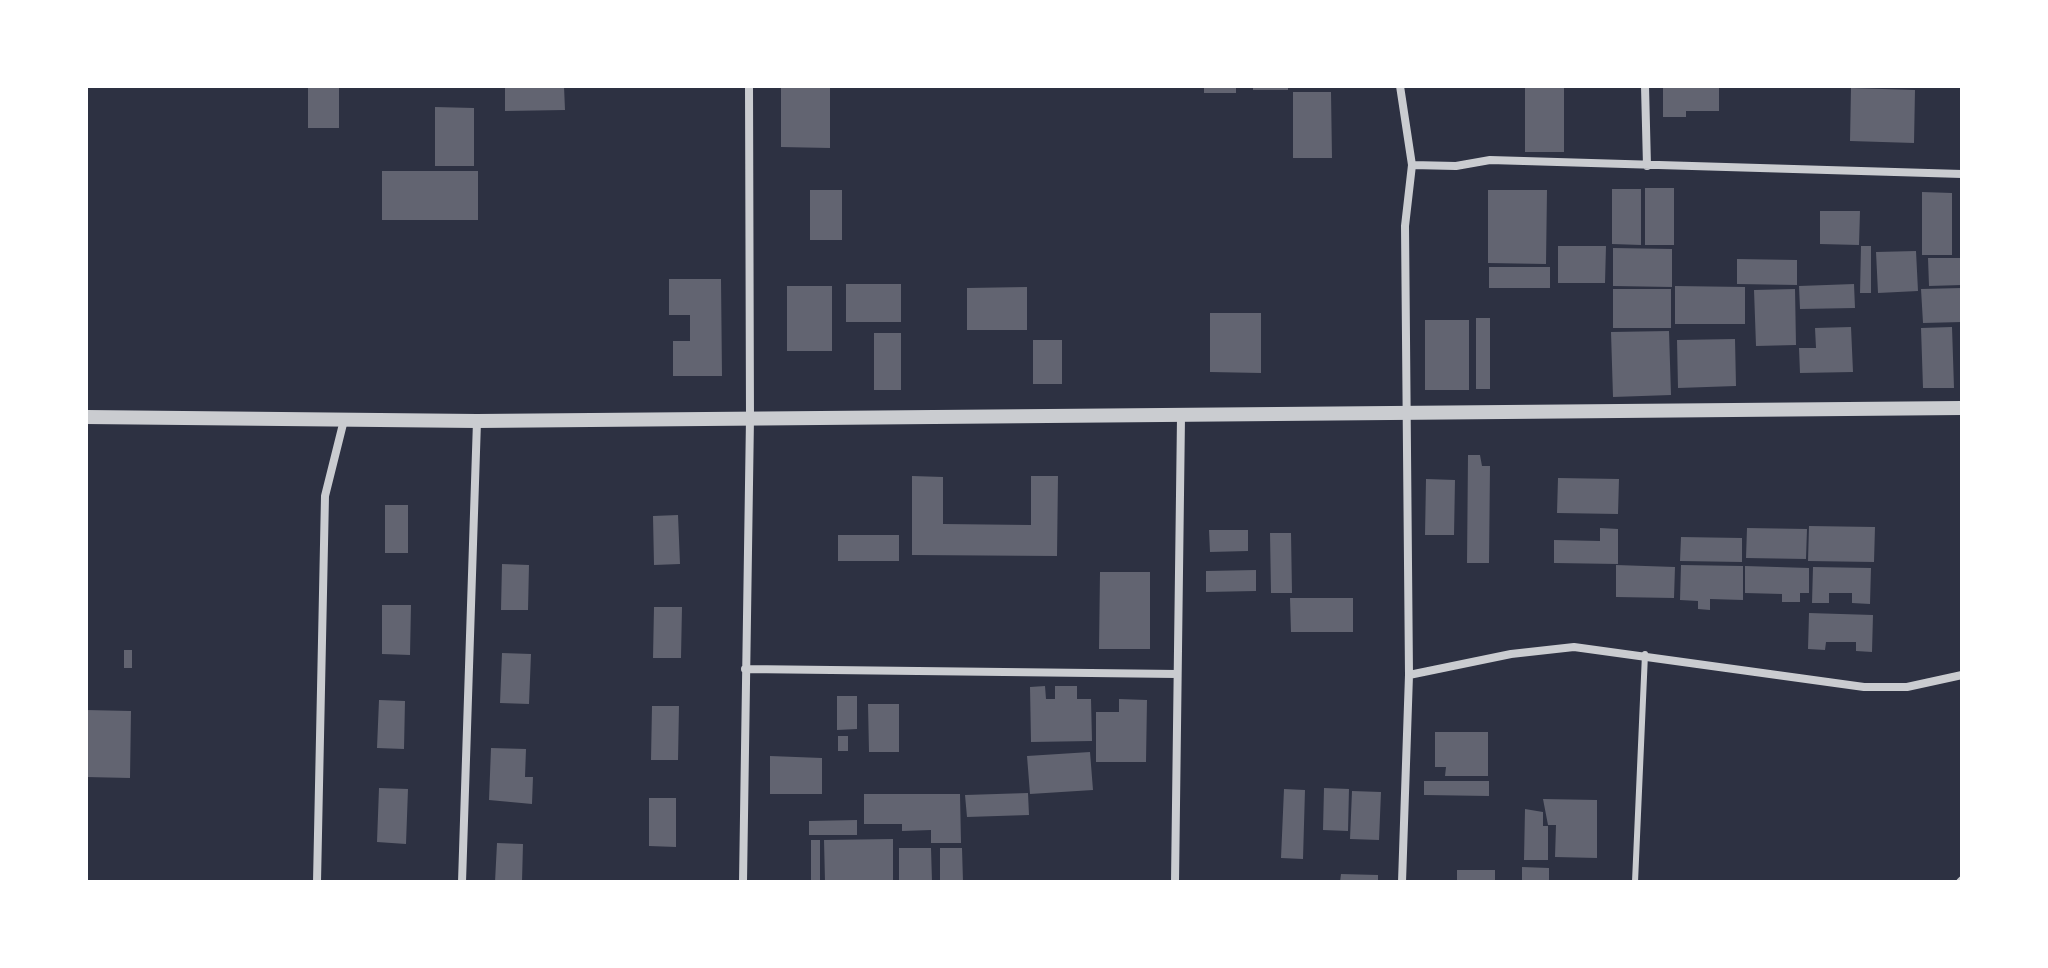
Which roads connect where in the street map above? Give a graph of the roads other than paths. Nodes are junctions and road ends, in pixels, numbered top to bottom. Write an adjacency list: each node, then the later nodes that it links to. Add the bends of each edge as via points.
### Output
1 (749, 86): 11 (street)
2 (1400, 86): 4 (street)
3 (1645, 86): 5 (street)
4 (1412, 165): 5 (street, via 1490,160); 8 (street, via 1405,226)
5 (1647, 166): 6 (street)
6 (1962, 174)
7 (1962, 408): 8 (street)
8 (1409, 416): 10 (street); 17 (street)
9 (86, 417): 12 (street)
10 (1181, 417): 11 (street); 16 (street)
11 (750, 418): 13 (street); 15 (street)
12 (344, 420): 13 (street); 19 (street, via 325,496)
13 (477, 421): 20 (street)
14 (1645, 654): 17 (street, via 1574,647); 18 (street, via 1864,687 1907,687); 24 (lane)
15 (745, 669): 16 (street); 21 (street)
16 (1177, 674): 22 (street)
17 (1409, 675): 23 (street)
18 (1962, 675)
19 (317, 882)
20 (462, 882)
21 (743, 882)
22 (1175, 882)
23 (1402, 882)
24 (1635, 882)

